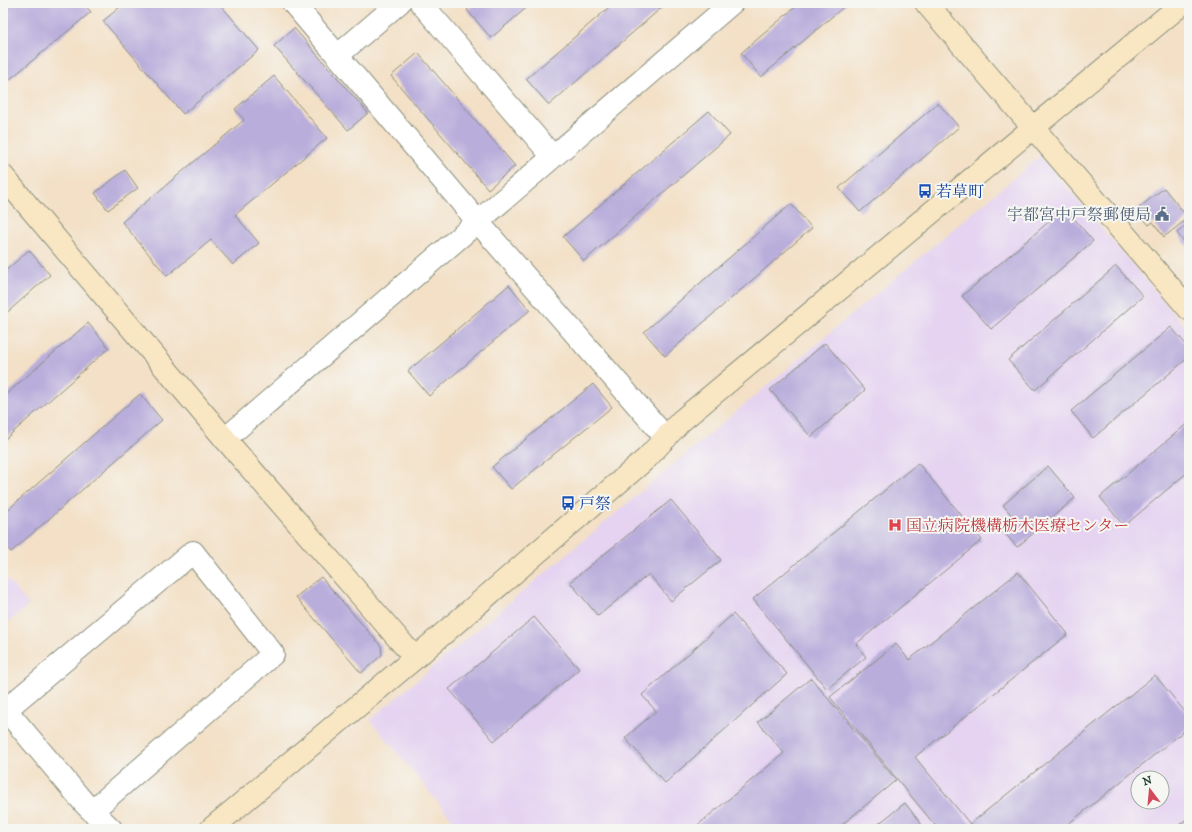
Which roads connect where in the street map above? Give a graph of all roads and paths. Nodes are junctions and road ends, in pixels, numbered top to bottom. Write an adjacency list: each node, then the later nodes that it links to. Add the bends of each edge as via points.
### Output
1 (292, 3): 7 (street)
2 (398, 3): 7 (street)
3 (422, 3): 9 (street)
4 (926, 3): 8 (street)
5 (1183, 3): 8 (street)
6 (723, 6): 9 (street)
7 (337, 56): 11 (street)
8 (1034, 127): 12 (street); 13 (street, via 681,422)
9 (553, 157): 11 (street)
10 (3, 176): 14 (street)
11 (478, 222): 13 (street); 14 (street)
12 (1189, 309)
13 (666, 438): 15 (street, via 647,458)
14 (225, 439): 15 (street)
15 (415, 658): 19 (street)
16 (4, 711): 17 (street); 17 (street, via 193,552 273,654)
17 (92, 811): 18 (street)
18 (111, 829)
19 (211, 829)

